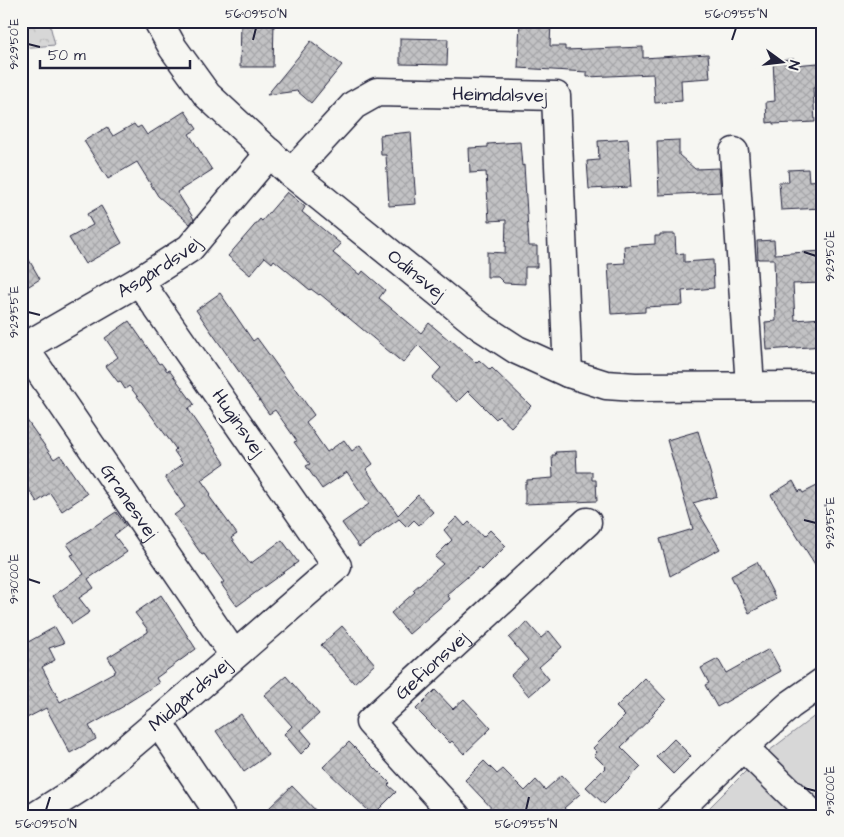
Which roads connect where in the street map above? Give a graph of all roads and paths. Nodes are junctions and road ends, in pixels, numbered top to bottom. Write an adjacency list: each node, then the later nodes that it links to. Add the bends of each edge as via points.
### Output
1 (158, 21): 3 (street, Odinsvej, via 207,95)
2 (734, 152): 8 (street)
3 (270, 153): 4 (street, Odinsvej); 5 (street, Asgårdsvej, via 190,248)
4 (291, 173): 7 (street, Odinsvej, via 480,326 517,350); 7 (street, Heimdalsvej, via 354,105 377,92 556,96)
5 (139, 281): 6 (street, Asgårdsvej); 11 (street, Huginsvej)
6 (22, 349): 12 (street, Granesvej)
7 (568, 373): 8 (street, Odinsvej, via 606,385)
8 (750, 386): 9 (street, Odinsvej)
9 (823, 386)
10 (587, 522): 18 (street, Gefionsvej, via 370,722)
11 (337, 566): 12 (street, Midgårdsvej)
12 (234, 655): 14 (street, Midgårdsvej)
13 (823, 682): 15 (street, via 790,704)
14 (158, 722): 16 (street, Midgårdsvej, via 83,786); 17 (street)
15 (742, 747): 19 (street); 20 (street)
16 (36, 816)
17 (221, 816)
18 (456, 816)
19 (672, 816)
20 (814, 816)

